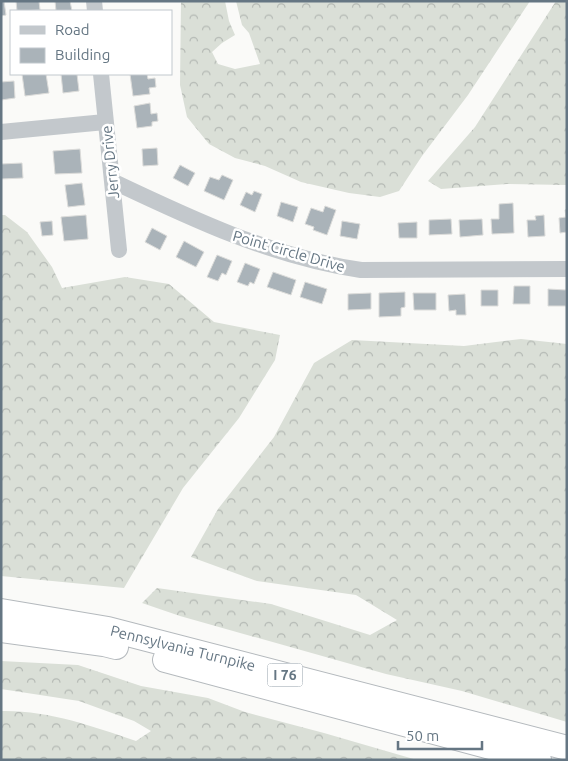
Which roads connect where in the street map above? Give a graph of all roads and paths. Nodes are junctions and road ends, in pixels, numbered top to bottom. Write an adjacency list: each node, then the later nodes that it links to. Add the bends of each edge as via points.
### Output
1 (101, 75): 2 (street, Jerry Drive)
2 (105, 122): 3 (street); 4 (street, Jerry Drive)
3 (1, 132)
4 (112, 181): 5 (street, Jerry Drive); 6 (street, Point Circle Drive, via 196,221 331,266 360,270)
5 (118, 250)
6 (567, 269)
7 (1, 611): 9 (highway, Pennsylvania Turnpike / I 76, via 108,629)
8 (1, 630): 10 (highway, Pennsylvania Turnpike / I 76, via 104,644)
9 (567, 748)
10 (539, 760)

